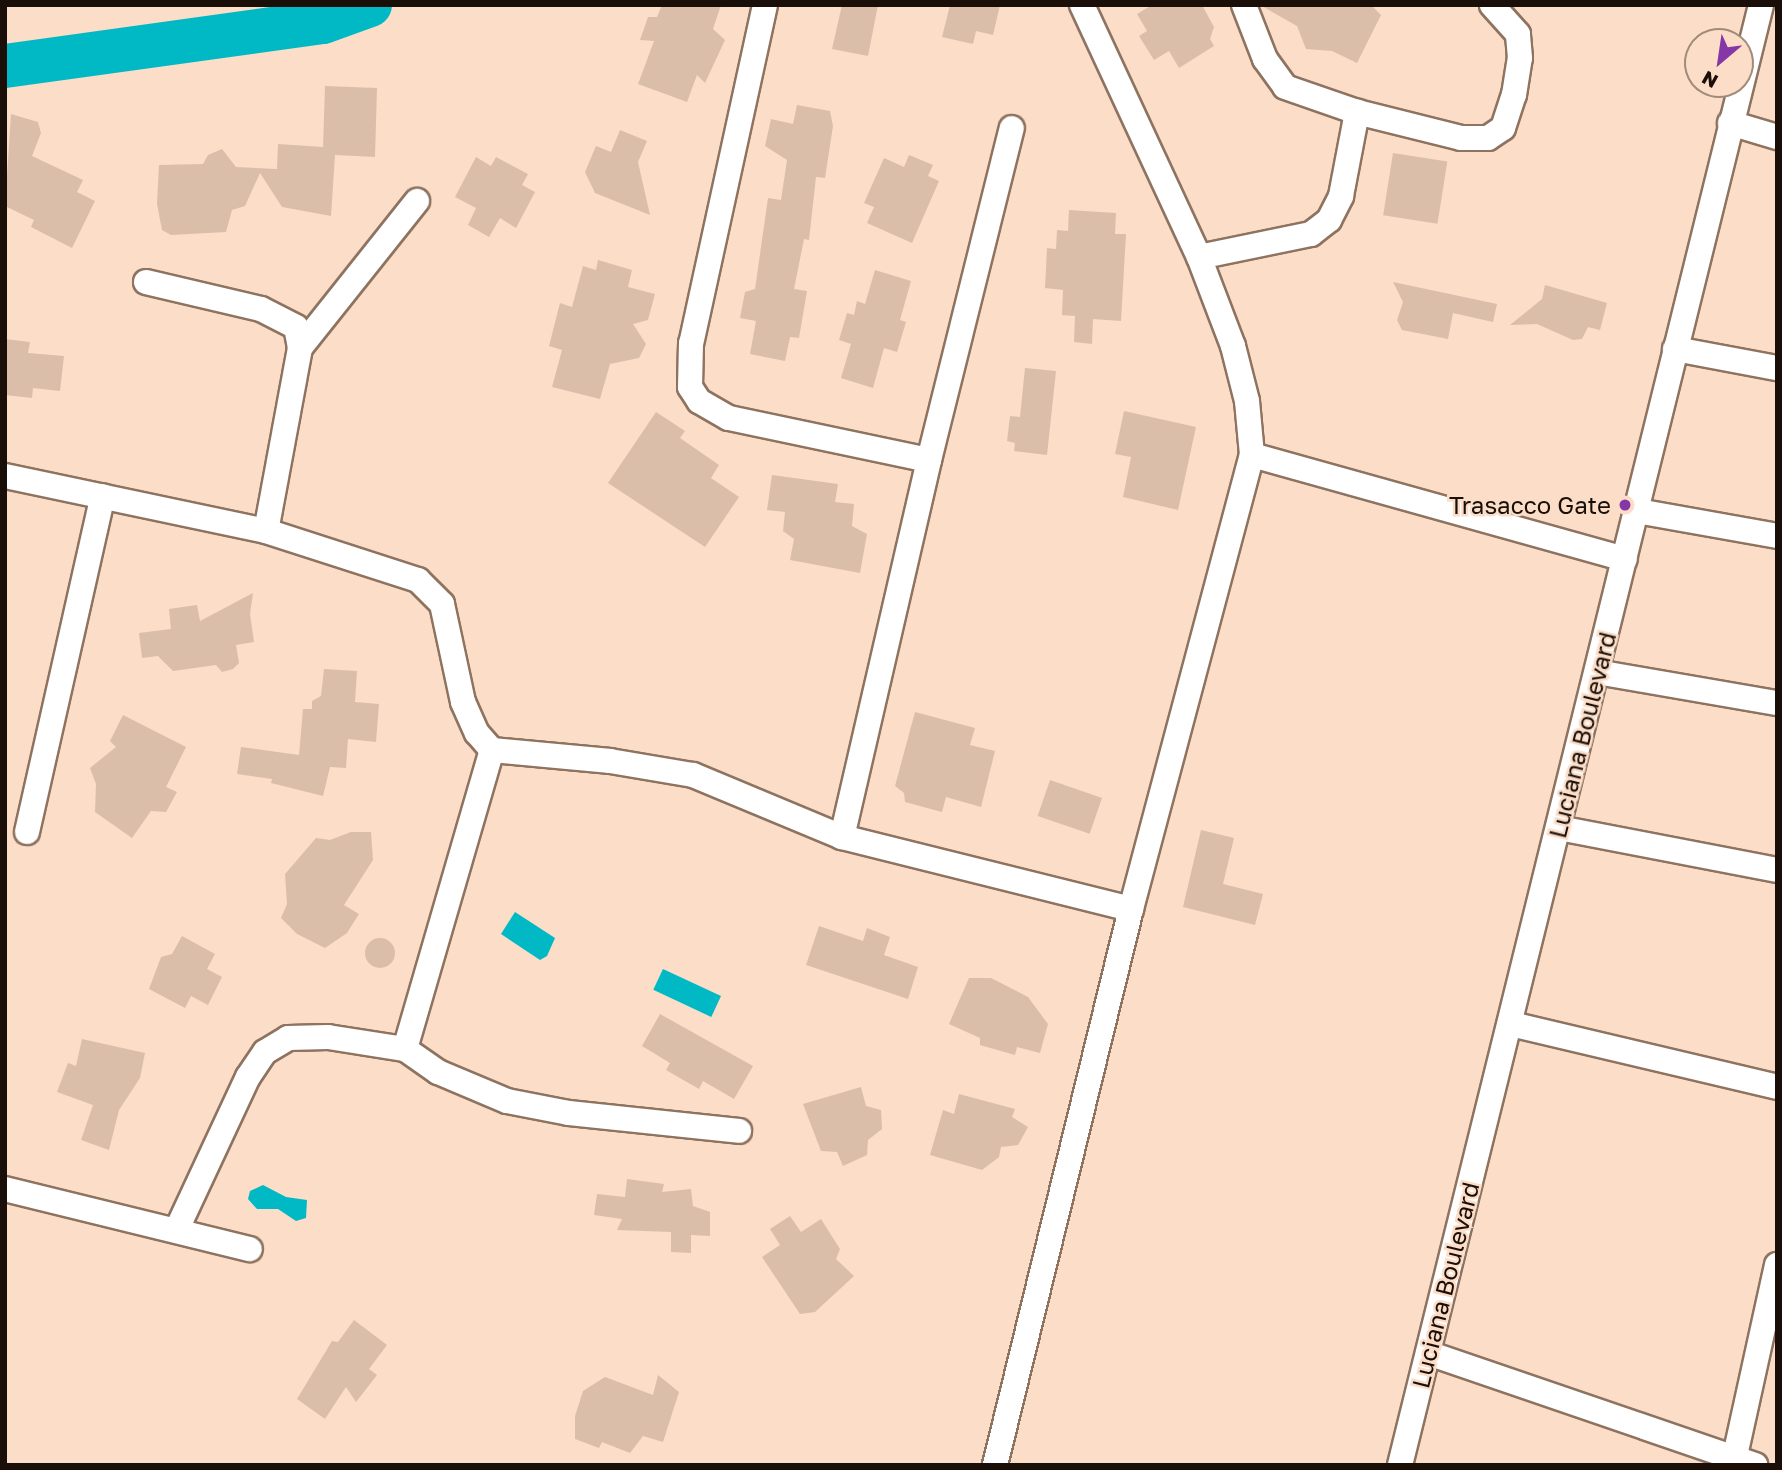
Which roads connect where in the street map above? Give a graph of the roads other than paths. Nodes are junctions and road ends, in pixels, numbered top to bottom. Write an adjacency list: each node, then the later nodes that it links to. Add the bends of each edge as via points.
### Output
1 (765, 5): 17 (street, via 691,343 690,387 699,401 729,418)
2 (1082, 5): 11 (street)
3 (1244, 5): 6 (street, via 1265,59 1285,87)
4 (1492, 5): 6 (street, via 1518,34 1514,95 1503,128 1488,138 1461,138)
5 (1761, 5): 7 (street, Luciana Boulevard)
6 (1357, 112): 11 (street, via 1341,197 1329,220 1311,234)
7 (1730, 123): 9 (street); 14 (street, Luciana Boulevard)
8 (1012, 128): 17 (street)
9 (1777, 137)
10 (416, 201): 13 (street)
11 (1199, 257): 16 (street, via 1233,346 1247,401)
12 (146, 282): 13 (street, via 284,317 296,327)
13 (300, 348): 21 (street)
14 (1675, 349): 15 (street); 20 (street, Luciana Boulevard)
15 (1777, 368)
16 (1252, 455): 23 (street); 31 (street)
17 (929, 460): 29 (street)
18 (5, 476): 19 (street)
19 (103, 496): 21 (street); 28 (street)
20 (1637, 511): 22 (street); 23 (street, Luciana Boulevard)
21 (266, 531): 26 (street, via 390,569 433,591 450,630 469,718)
22 (1777, 537)
23 (1625, 559): 24 (street, Luciana Boulevard)
24 (1597, 672): 25 (street); 27 (street, Luciana Boulevard)
25 (1777, 703)
26 (492, 750): 29 (street, via 610,761 693,775); 33 (street)
27 (1559, 828): 30 (street); 32 (street, Luciana Boulevard)
28 (27, 832)
29 (842, 837): 31 (street)
30 (1777, 870)
31 (1130, 909): 42 (street)
32 (1511, 1024): 34 (street); 40 (street, Luciana Boulevard)
33 (405, 1049): 35 (street, via 438,1072 507,1101 569,1113); 37 (street, via 328,1037 288,1038 275,1043 248,1077)
34 (1777, 1087)
35 (739, 1131)
36 (5, 1189): 37 (street)
37 (177, 1229): 38 (street)
38 (250, 1249)
39 (1777, 1265): 41 (street)
40 (1428, 1353): 41 (street); 43 (street, Luciana Boulevard)
41 (1741, 1462)
42 (995, 1465)
43 (1400, 1465)

